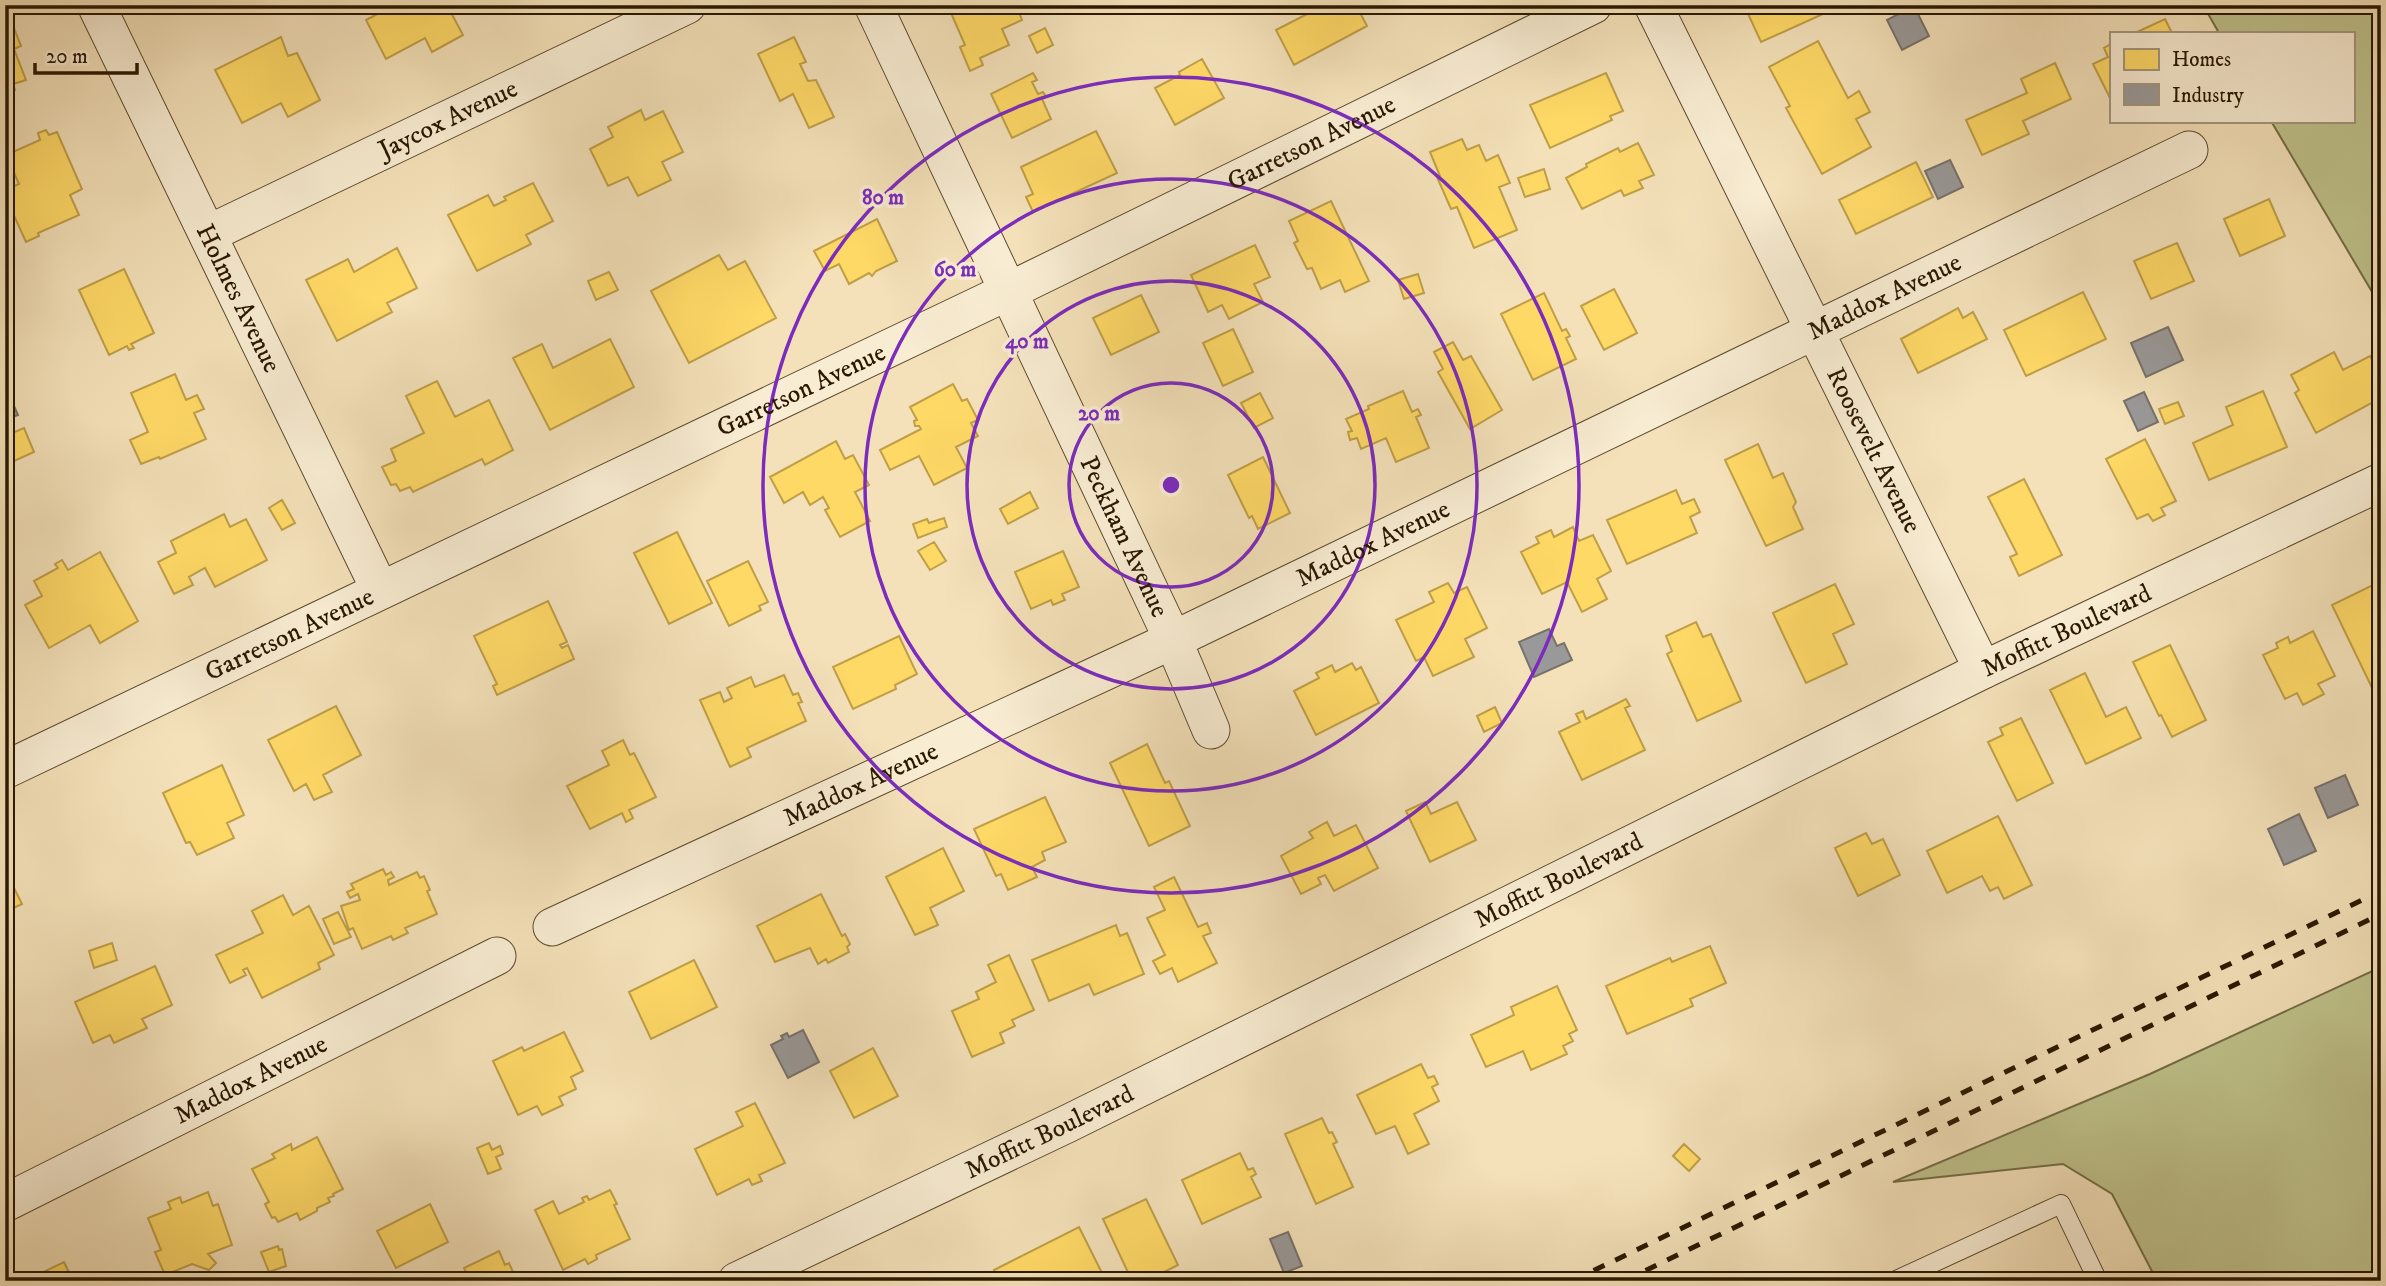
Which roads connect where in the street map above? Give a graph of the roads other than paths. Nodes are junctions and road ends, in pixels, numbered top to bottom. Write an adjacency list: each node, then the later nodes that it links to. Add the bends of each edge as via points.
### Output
1 (96, 5): 7 (street, Holmes Avenue)
2 (687, 5): 7 (street, Jaycox Avenue)
3 (873, 5): 8 (street, Peckham Avenue)
4 (1593, 5): 8 (street, Garretson Avenue)
5 (1653, 5): 9 (street, Roosevelt Avenue)
6 (2189, 149): 9 (street, Maddox Avenue)
7 (208, 234): 11 (street, Holmes Avenue)
8 (1009, 291): 11 (street, Garretson Avenue); 12 (street, Peckham Avenue)
9 (1813, 331): 12 (street, Maddox Avenue); 13 (street, Roosevelt Avenue)
10 (2381, 482): 13 (street, Moffitt Boulevard)
11 (380, 590): 15 (street, Garretson Avenue)
12 (1173, 640): 14 (street, Peckham Avenue); 16 (street, Maddox Avenue)
13 (1983, 670): 19 (street, Moffitt Boulevard, via 1067,1124)
14 (1211, 730)
15 (5, 770)
16 (552, 927)
17 (497, 956): 18 (street, Maddox Avenue)
18 (5, 1203)
19 (737, 1281)
20 (1894, 1281): 21 (lane, via 2061,1204)
21 (2098, 1281)

